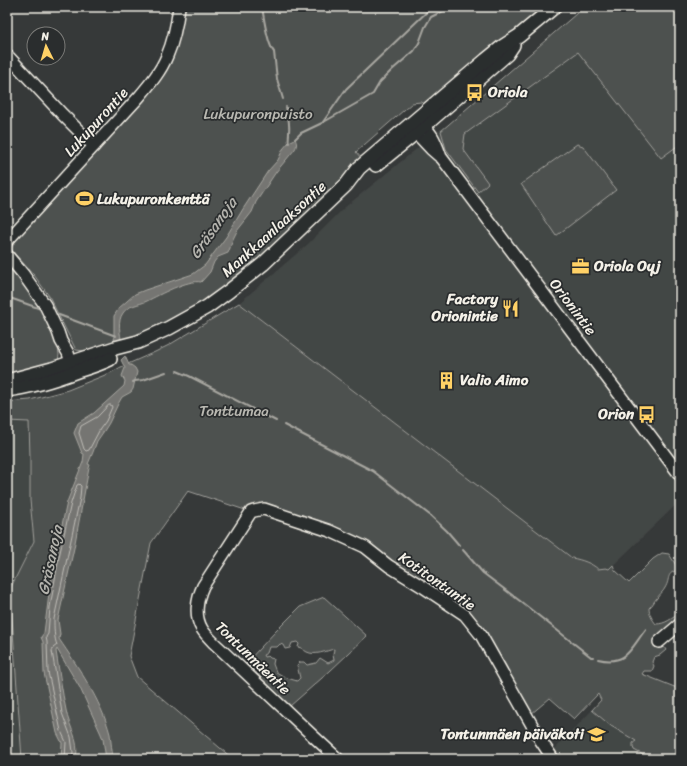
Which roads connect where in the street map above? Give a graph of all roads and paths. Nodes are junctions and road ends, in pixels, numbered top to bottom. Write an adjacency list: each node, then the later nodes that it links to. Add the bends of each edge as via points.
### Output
1 (179, 7): 5 (street, Lukupurontie, via 172,42 160,69 139,97)
2 (554, 7): 4 (main road, Mankkaanlaaksontie, via 495,52)
3 (7, 55): 5 (street)
4 (418, 126): 8 (main road, Mankkaanlaaksontie, via 364,175 346,185 262,264 229,291 169,328 138,342 124,353 108,360); 11 (street, Orionintie, via 431,150 441,157)
5 (94, 146): 6 (street, Lukupurontie)
6 (7, 241)
7 (7, 255): 8 (street, via 45,305 68,353)
8 (68, 368): 9 (main road, Mankkaanlaaksontie); 10 (main road, Mankkaanlaaksontie, via 19,389)
9 (7, 381)
10 (7, 390)
11 (680, 475)
12 (264, 509): 15 (street, Tontunmäentie, via 251,512 203,586 199,594 199,620 202,629 214,643); 16 (street, Kotitontuntie, via 330,531 365,547 389,566 465,615 484,640)
13 (680, 624): 14 (street)
14 (659, 642)
15 (338, 759)
16 (553, 759)

